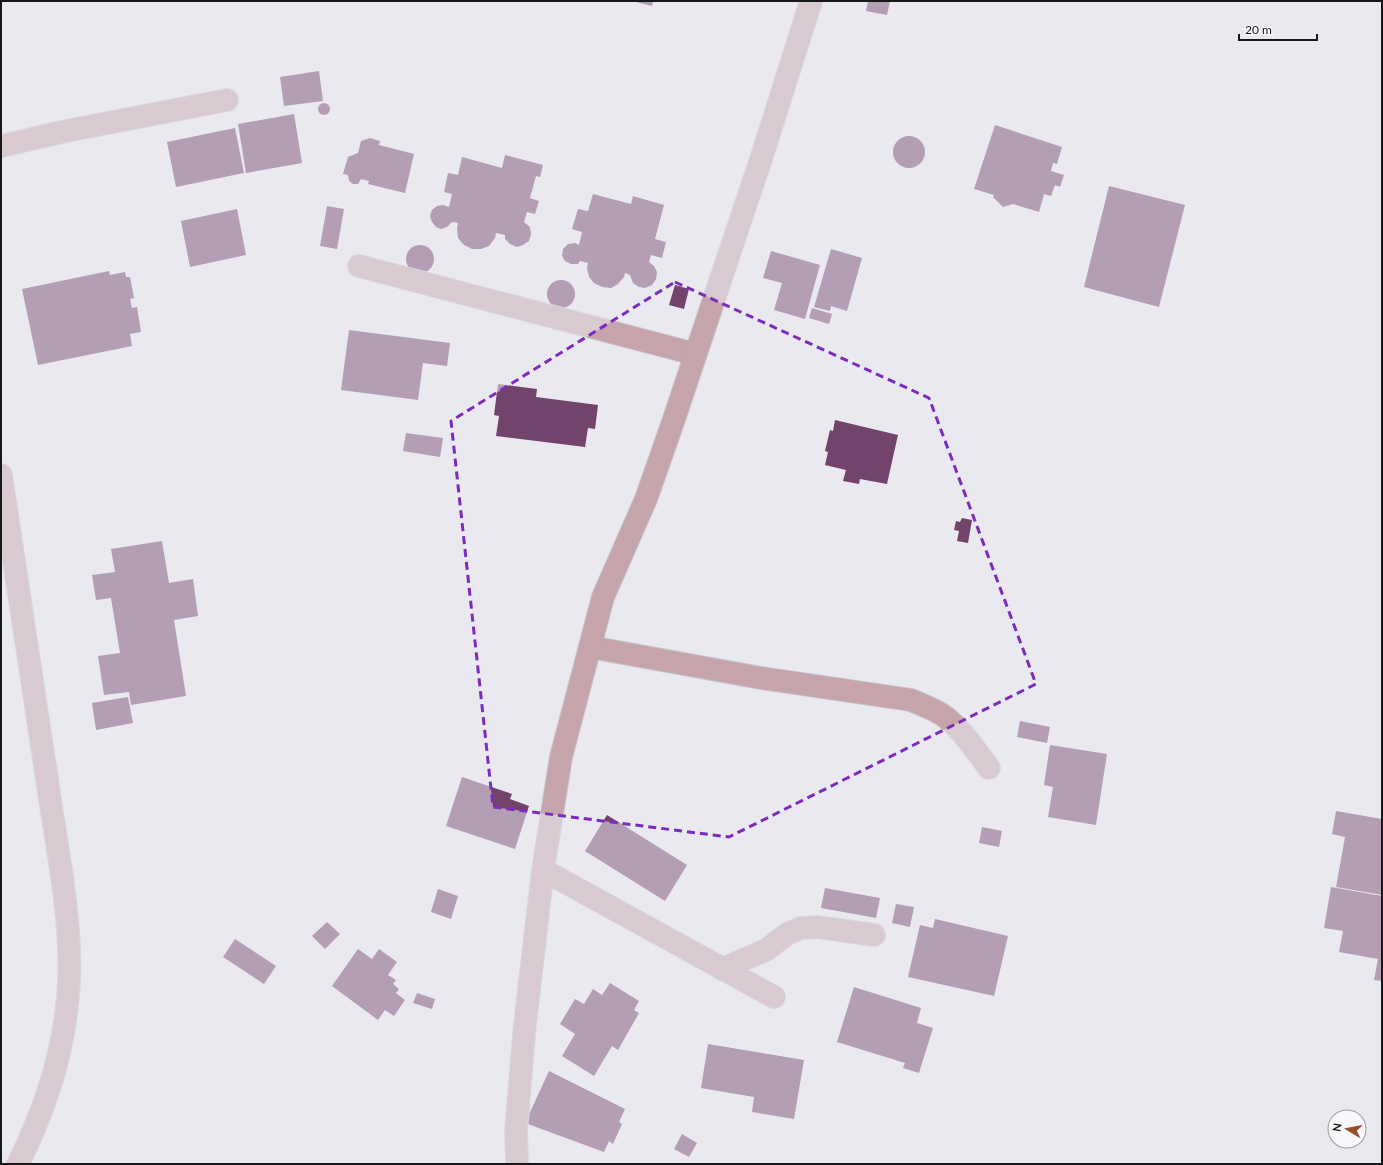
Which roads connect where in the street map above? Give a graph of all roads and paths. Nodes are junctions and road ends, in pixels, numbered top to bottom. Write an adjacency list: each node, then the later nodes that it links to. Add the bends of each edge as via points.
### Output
1 (811, 1): 5 (street)
2 (227, 100): 3 (street)
3 (1, 146)
4 (359, 266): 5 (street)
5 (695, 354): 7 (street, via 646,499 603,596)
6 (1, 475): 13 (street, via 62,877 70,946 68,1005 62,1044 50,1089 30,1141)
7 (590, 648): 8 (street, via 761,678 911,700 930,707 945,717 966,738); 9 (street, via 561,757)
8 (989, 768)
9 (543, 870): 11 (street); 14 (street, via 525,1024 516,1130)
10 (874, 935): 11 (street, via 818,926 801,928 766,950)
11 (722, 969): 12 (street)
12 (774, 998)
13 (18, 1164)
14 (517, 1164)

